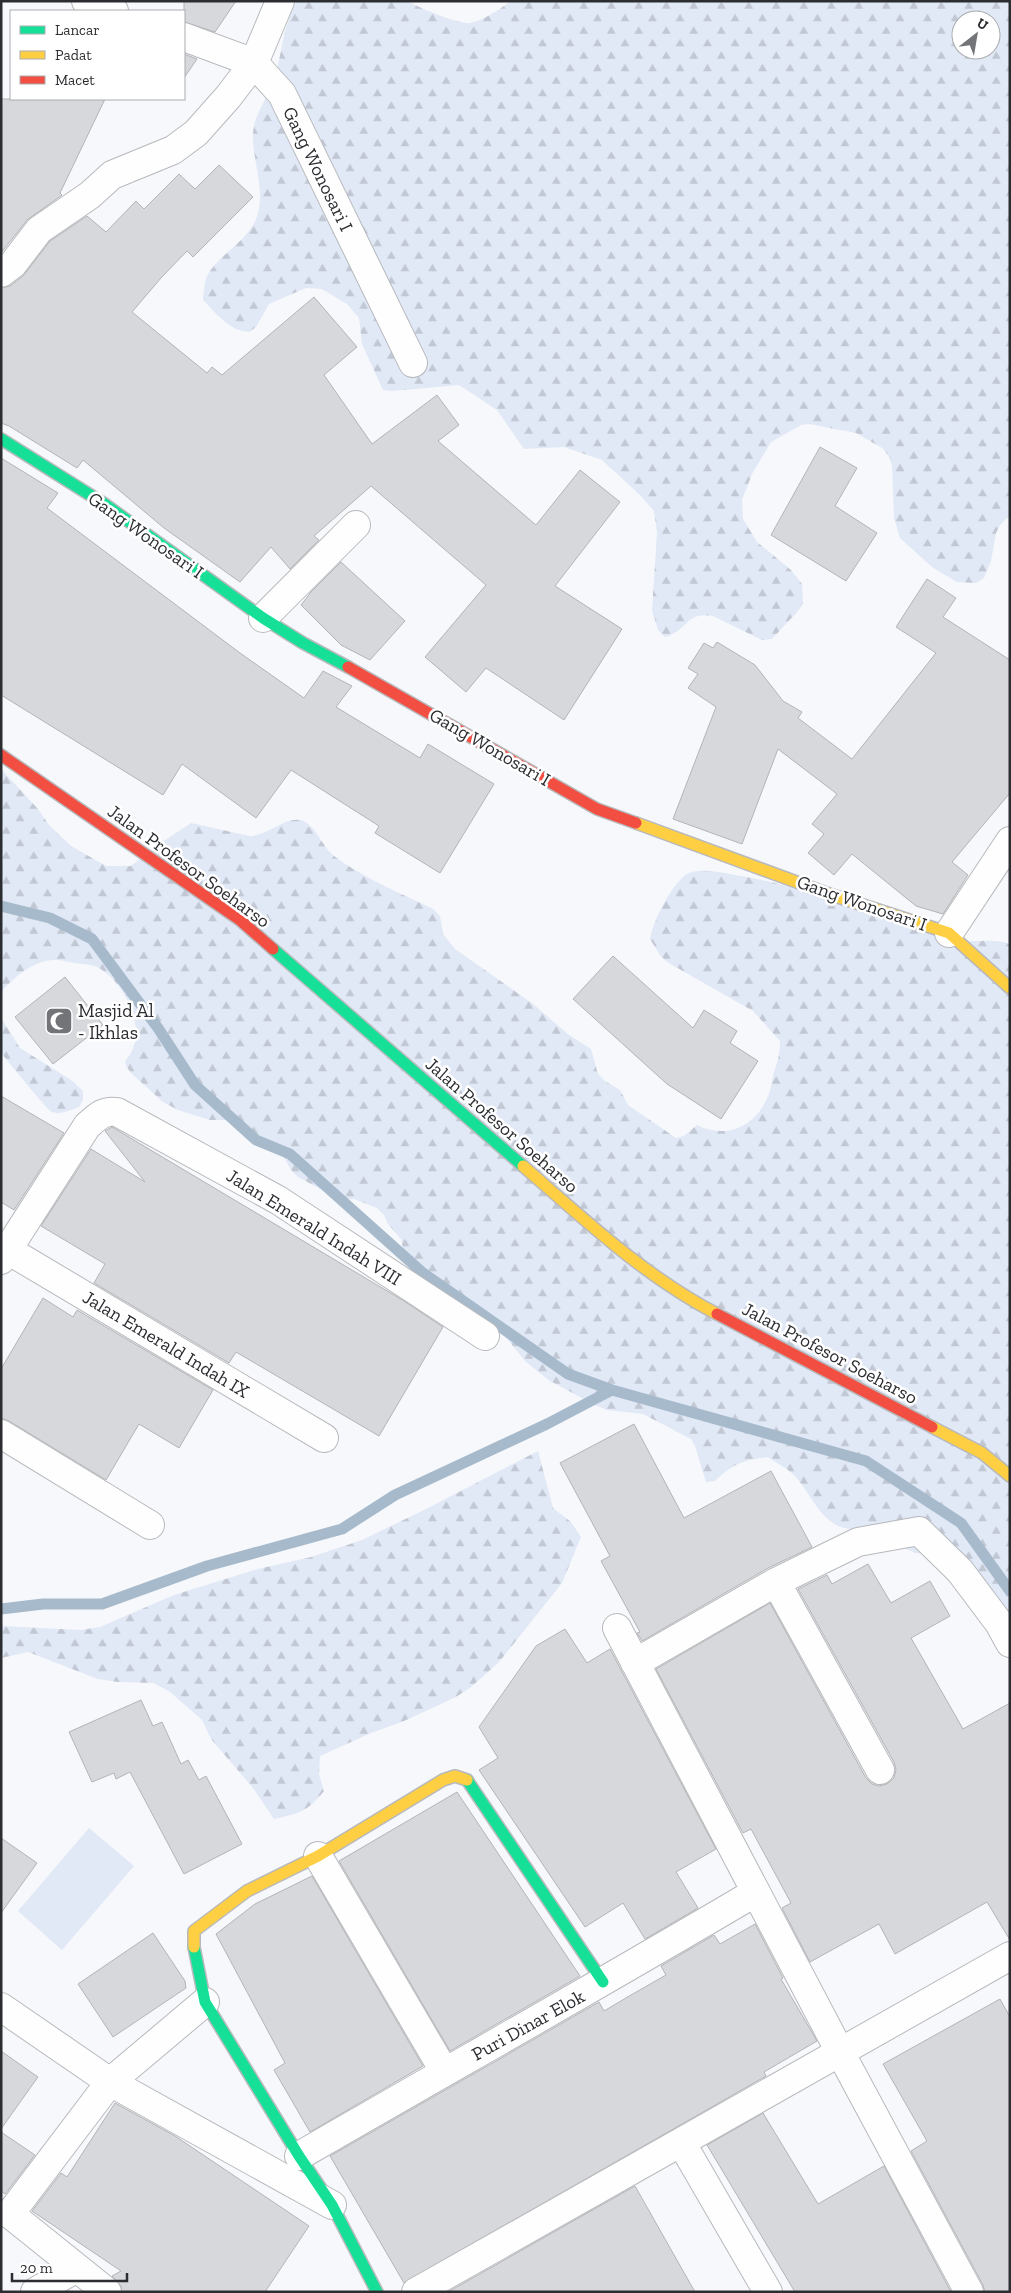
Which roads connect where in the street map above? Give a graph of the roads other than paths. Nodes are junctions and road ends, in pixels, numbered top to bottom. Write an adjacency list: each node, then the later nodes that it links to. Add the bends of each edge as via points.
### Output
1 (86, 1): 3 (street)
2 (280, 1): 5 (street)
3 (111, 10)
4 (185, 37): 5 (street)
5 (254, 63): 6 (street, via 196,133 173,150 112,175 90,195 39,230 13,264); 7 (street, Gang Wonosari I, via 282,94)
6 (1, 272)
7 (413, 363)
8 (1, 439): 10 (street, Gang Wonosari I, via 102,503)
9 (356, 525): 10 (street)
10 (263, 618): 13 (street, Gang Wonosari I, via 597,809 832,895)
11 (1, 755): 19 (street, Jalan Profesor Soeharso, via 240,920 619,1250 675,1290 982,1453)
12 (1010, 841): 13 (street)
13 (949, 933): 14 (street, Gang Wonosari I)
14 (1010, 988)
15 (3, 1252): 16 (street, Jalan Emerald Indah VIII, via 87,1126 108,1111 117,1112 278,1200); 18 (street, Jalan Emerald Indah IX)
16 (485, 1336)
17 (1, 1434): 20 (street)
18 (324, 1438)
19 (1010, 1476)
20 (150, 1525)
21 (776, 1582): 23 (street, via 858,1542 919,1531 960,1571); 24 (street); 25 (street)
22 (617, 1628): 24 (street)
23 (1010, 1643)
24 (635, 1663): 27 (street)
25 (880, 1770)
26 (318, 1856): 29 (street, via 451,1775 466,1778); 30 (street, via 247,1890 194,1931); 33 (street)
27 (756, 1892): 29 (street, Puri Dinar Elok); 32 (street)
28 (1010, 1956): 32 (street)
29 (603, 1982): 33 (street, Puri Dinar Elok)
30 (204, 2002): 34 (street); 36 (street)
31 (1, 2007): 34 (street)
32 (840, 2052): 35 (street); 45 (street)
33 (444, 2071): 36 (street, Puri Dinar Elok)
34 (110, 2082): 37 (street); 38 (street)
35 (681, 2142): 43 (street); 44 (street)
36 (299, 2156): 37 (street)
37 (332, 2205): 42 (street)
38 (5, 2212): 39 (street)
39 (75, 2269): 40 (street); 41 (street)
40 (35, 2292)
41 (107, 2292)
42 (377, 2292)
43 (416, 2292)
44 (768, 2292)
45 (969, 2292)

